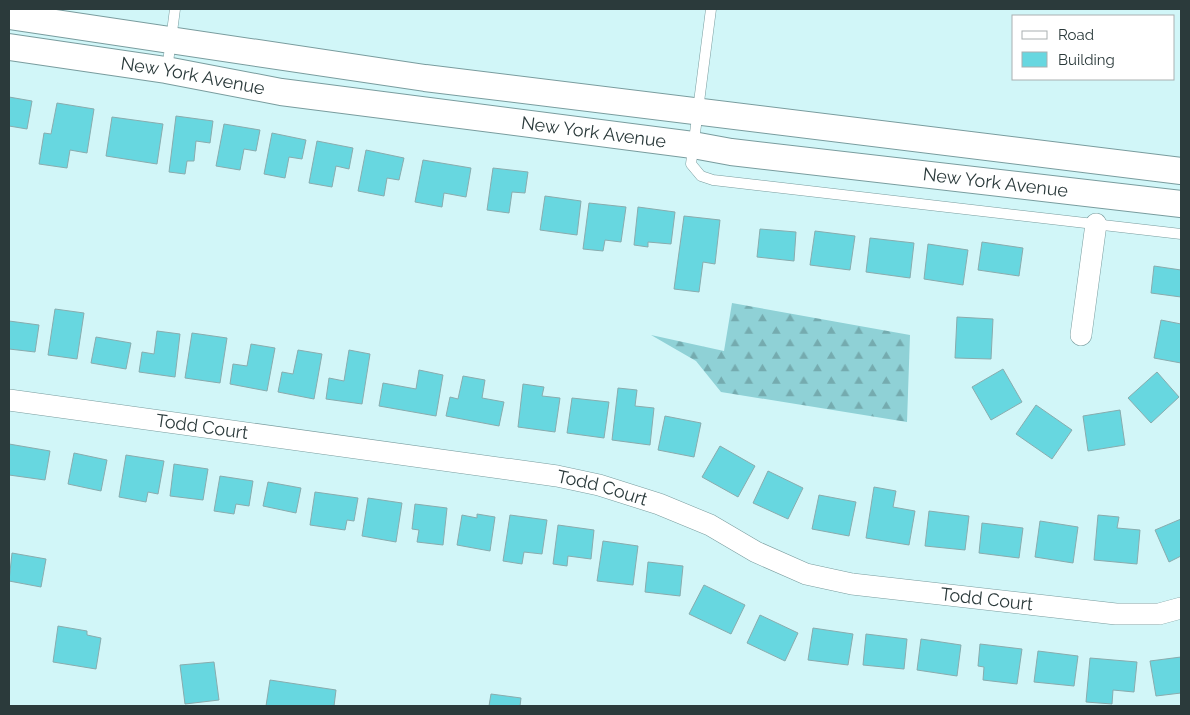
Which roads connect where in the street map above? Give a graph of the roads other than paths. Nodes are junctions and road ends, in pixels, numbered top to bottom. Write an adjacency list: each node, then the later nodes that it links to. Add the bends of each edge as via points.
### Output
1 (175, 9): 4 (lane)
2 (711, 9): 7 (lane)
3 (9, 16): 4 (street, New York Avenue)
4 (170, 41): 6 (lane); 7 (street, New York Avenue, via 425,78)
5 (9, 46): 6 (street, New York Avenue)
6 (166, 70): 8 (street, New York Avenue, via 281,92)
7 (698, 111): 8 (lane); 9 (street, New York Avenue)
8 (693, 145): 10 (street, New York Avenue); 11 (lane, via 691,164 701,176 713,180)
9 (1181, 171)
10 (1181, 204)
11 (1096, 224): 12 (lane); 13 (street)
12 (1181, 234)
13 (1081, 335)
14 (9, 400): 15 (street, Todd Court, via 599,484 710,525 756,552 806,574 852,584 1116,614 1159,614)
15 (1181, 608)

